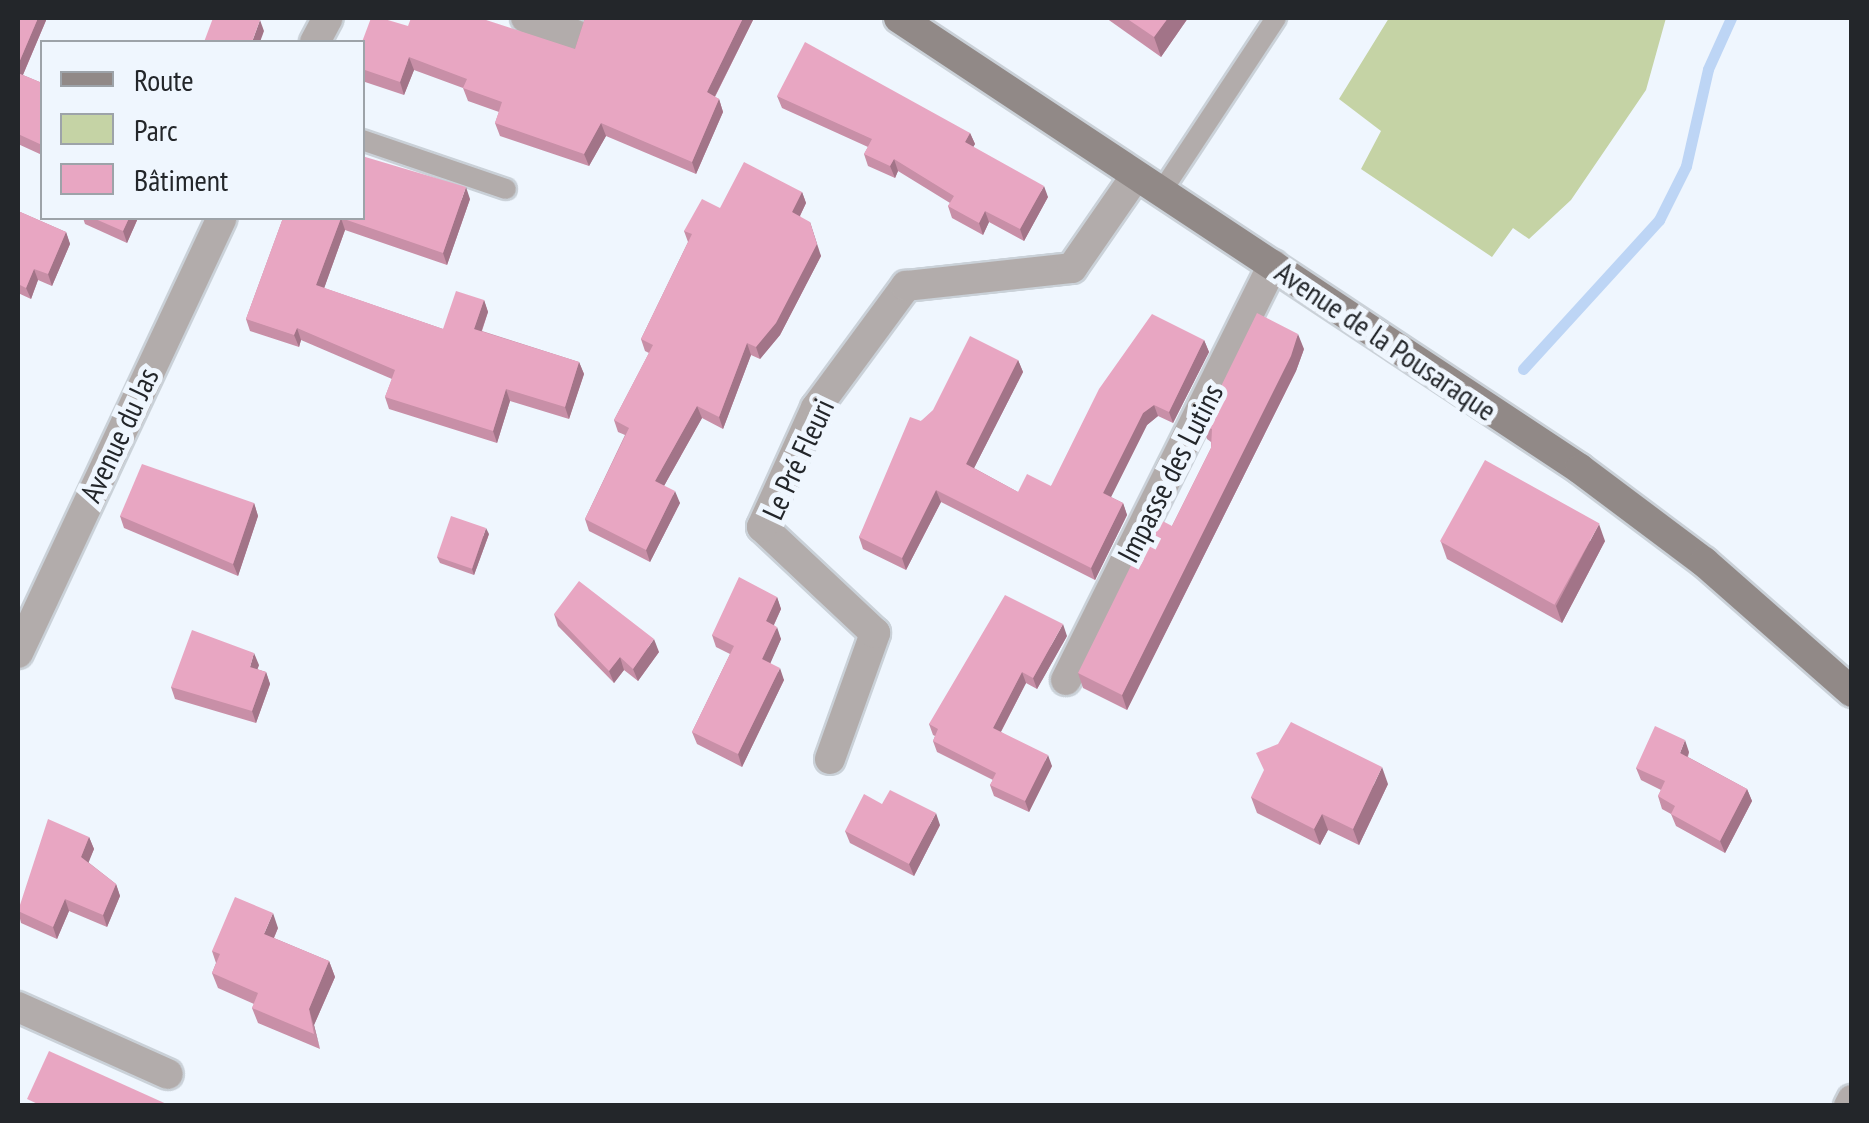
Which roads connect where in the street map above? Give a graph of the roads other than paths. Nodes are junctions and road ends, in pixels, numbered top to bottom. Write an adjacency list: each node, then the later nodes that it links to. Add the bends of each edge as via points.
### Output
1 (328, 18): 6 (street)
2 (526, 18): 5 (street)
3 (899, 18): 8 (street, Avenue de la Pousaraque)
4 (1276, 18): 8 (lane)
5 (576, 34)
6 (316, 40)
7 (365, 141): 9 (lane)
8 (1148, 186): 11 (street, Avenue de la Pousaraque); 15 (street, Le Pré Fleuri, via 1072,268 906,286 816,408 762,527 875,633)
9 (506, 188)
10 (221, 220): 12 (street, Avenue du Jas)
11 (1273, 265): 13 (street, Impasse des Lutins); 14 (street, Avenue de la Pousaraque, via 1580,470 1704,562)
12 (18, 654)
13 (1066, 680)
14 (1852, 692)
15 (830, 760)
16 (18, 1007): 17 (street)
17 (168, 1074)

